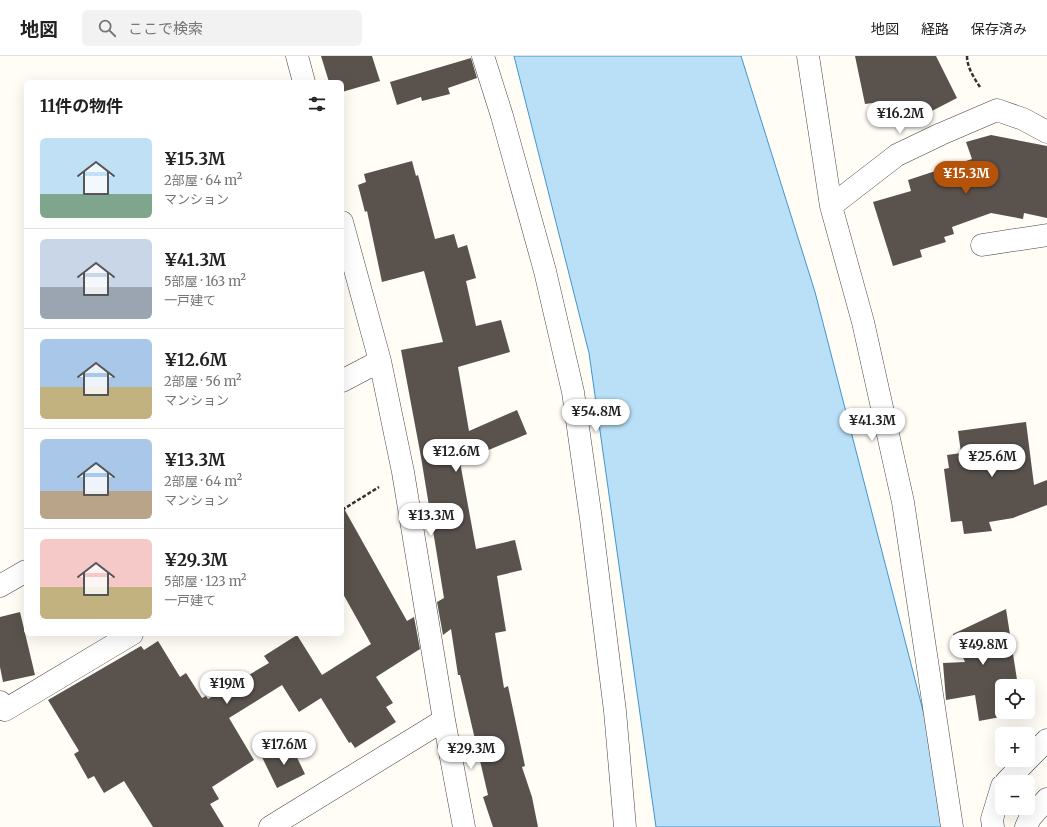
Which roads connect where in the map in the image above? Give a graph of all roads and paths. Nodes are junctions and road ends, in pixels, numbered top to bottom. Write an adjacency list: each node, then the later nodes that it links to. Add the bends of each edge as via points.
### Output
1 (297, 56): 5 (street)
2 (483, 56): 29 (street, via 544,271 573,392 614,703)
3 (808, 56): 8 (street)
4 (967, 56): 6 (path, via 973,77)
5 (303, 80)
6 (997, 110): 7 (street, via 1023,119); 8 (street, via 897,155)
7 (1047, 132)
8 (831, 206): 30 (street, via 863,322 903,502)
9 (344, 229): 12 (street)
10 (1047, 235): 11 (street)
11 (982, 245)
12 (380, 361): 13 (street); 14 (street)
13 (344, 380)
14 (403, 472): 15 (path); 20 (street)
15 (344, 509)
16 (24, 572): 17 (street)
17 (0, 586)
18 (129, 636): 19 (street, via 5,710)
19 (0, 702)
20 (444, 720): 27 (street); 28 (street)
21 (1047, 740): 22 (street)
22 (1035, 753)
23 (1021, 767): 24 (street)
24 (1013, 775)
25 (1047, 799): 32 (street, via 1030,818)
26 (995, 809): 31 (street)
27 (270, 827)
28 (464, 827)
29 (625, 827)
30 (952, 827)
31 (993, 827)
32 (1026, 827)

